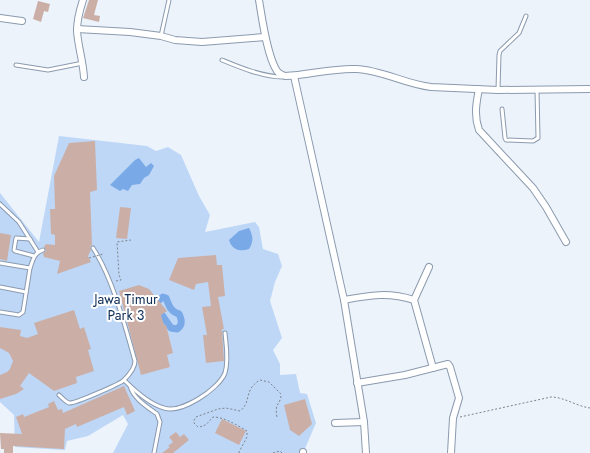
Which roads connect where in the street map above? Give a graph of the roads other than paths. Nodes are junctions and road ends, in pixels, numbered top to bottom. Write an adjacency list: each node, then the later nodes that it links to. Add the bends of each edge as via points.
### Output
1 (83, 0): 7 (street)
2 (169, 0): 8 (lane)
3 (259, 0): 9 (street)
4 (526, 16): 18 (lane, via 519,33 500,51)
5 (0, 18): 6 (street)
6 (22, 21)
7 (77, 29): 8 (street); 11 (street)
8 (161, 36): 9 (street, via 202,42)
9 (265, 37): 13 (street, via 277,70)
10 (222, 60): 13 (lane, via 274,77)
11 (83, 63): 12 (lane, via 48,70); 15 (street)
12 (16, 65)
13 (285, 76): 14 (street)
14 (294, 76): 16 (street, via 356,69 421,86); 33 (street)
15 (84, 77)
16 (479, 89): 18 (street); 23 (street, via 475,108 479,130 541,197)
17 (590, 89): 19 (street)
18 (498, 90): 19 (street)
19 (537, 90): 20 (lane, via 536,140 506,140)
20 (502, 109)
21 (0, 204): 22 (lane, via 19,222)
22 (30, 239): 26 (lane); 27 (lane, via 16,238 14,250)
23 (566, 242)
24 (92, 248): 38 (lane, via 99,258 122,315 135,361 135,365)
25 (43, 250): 26 (lane)
26 (38, 252): 27 (lane)
27 (34, 256): 30 (lane)
28 (0, 263): 30 (lane)
29 (429, 267): 34 (street)
30 (30, 268): 32 (lane)
31 (0, 287): 32 (lane)
32 (26, 292): 35 (lane, via 21,314)
33 (344, 300): 34 (street, via 390,295); 39 (street)
34 (414, 300): 37 (street)
35 (0, 312)
36 (225, 333): 40 (lane, via 227,364 224,374 203,396 173,410 155,404)
37 (433, 368): 39 (street); 46 (street, via 447,364 450,367 459,398 453,418)
38 (124, 380): 40 (lane); 41 (lane, via 73,402 67,402)
39 (357, 383): 42 (street)
40 (130, 386): 44 (lane, via 135,396 157,414 159,419)
41 (59, 395)
42 (364, 422): 43 (street); 45 (street)
43 (335, 423)
44 (154, 453)
45 (366, 453)
46 (451, 453)

